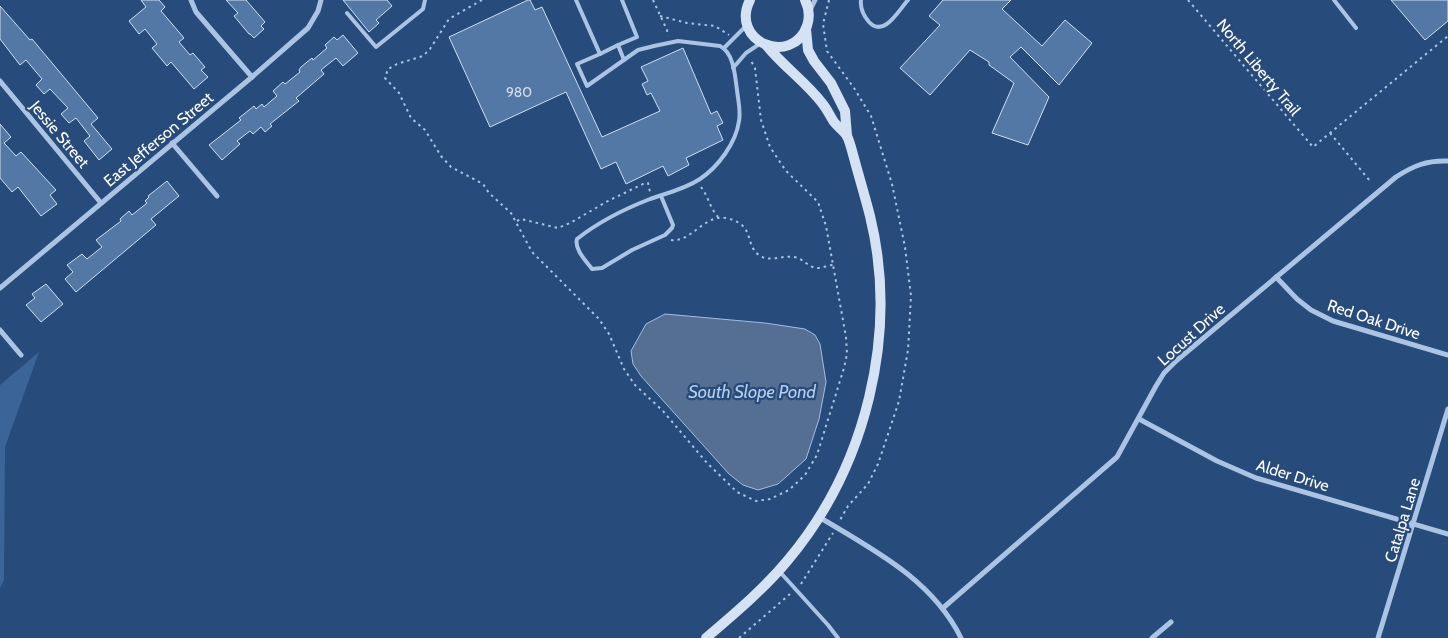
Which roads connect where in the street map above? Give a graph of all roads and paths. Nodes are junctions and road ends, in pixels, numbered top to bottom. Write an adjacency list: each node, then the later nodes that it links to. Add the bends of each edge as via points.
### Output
1 (191, 0): 27 (street, via 196,12)
2 (321, 0): 27 (street, East Jefferson Street, via 308,28)
3 (425, 0): 14 (lane, via 423,9 376,47)
4 (576, 0): 24 (lane)
5 (622, 0): 22 (lane, via 637,37)
6 (653, 0): 19 (path)
7 (805, 0): 15 (main road)
8 (815, 0): 15 (street)
9 (861, 0): 10 (lane, via 864,17 874,27 880,28 886,27)
10 (908, 0)
11 (1188, 0): 29 (path, North Liberty Trail, via 1313,148)
12 (1334, 0): 18 (lane)
13 (747, 2): 16 (main road)
14 (347, 13)
15 (809, 13): 17 (main road)
16 (747, 25): 21 (main road, via 751,34); 23 (lane)
17 (806, 28): 21 (main road, via 801,36 786,46); 30 (main road, via 808,50 831,83 845,111)
18 (1356, 28)
19 (668, 33)
20 (1448, 36): 29 (path)
21 (764, 44): 26 (lane, via 746,53); 30 (main road, via 822,103)
22 (618, 46): 24 (lane); 25 (lane)
23 (724, 48): 25 (lane, via 709,43 678,41 638,50); 26 (lane)
24 (600, 54): 25 (lane, via 577,64 586,86)
25 (624, 60)
26 (733, 68): 33 (lane, via 739,120 735,135 725,154)
27 (252, 77): 31 (street, East Jefferson Street)
28 (0, 82): 38 (street, Jessie Street)
29 (1330, 133): 34 (path)
30 (847, 136): 50 (main road, via 864,191 877,252 880,326 864,417 846,464)
31 (172, 144): 35 (street); 38 (street, East Jefferson Street)
32 (1448, 161): 43 (street, Locust Drive, via 1426,162 1396,177)
33 (698, 181): 36 (lane); 39 (path)
34 (1370, 181)
35 (217, 196)
36 (661, 196): 37 (lane); 41 (lane, via 673,225)
37 (653, 199): 40 (path, via 648,183 558,228 522,219); 41 (lane, via 604,222 576,242 589,265 596,270)
38 (101, 203): 44 (street, East Jefferson Street)
39 (718, 217): 41 (path, via 678,240 670,240); 42 (path, via 744,226 756,251 764,258 792,256 812,267)
40 (516, 221)
41 (665, 235)
42 (833, 265)
43 (1276, 277): 47 (street, Red Oak Drive, via 1311,310 1333,321); 49 (street, Locust Drive, via 1176,361 1160,380)
44 (0, 288)
45 (0, 330): 46 (street)
46 (21, 355)
47 (1448, 355)
48 (1448, 409): 51 (street, Catalpa Lane)
49 (1139, 419): 51 (street, Alder Drive, via 1256,478); 56 (street, Locust Drive, via 1117,458)
50 (819, 517): 52 (street); 54 (main road)
51 (1414, 524): 53 (street, Alder Drive); 63 (street, Catalpa Lane)
52 (836, 528): 55 (path); 56 (street, via 899,566)
53 (1448, 534)
54 (778, 571): 55 (lane); 58 (main road)
55 (795, 590): 59 (path); 60 (lane)
56 (943, 608): 61 (street)
57 (1171, 622): 62 (street)
58 (706, 638)
59 (738, 638)
60 (838, 638)
61 (961, 638)
62 (1152, 638)
63 (1378, 638)

